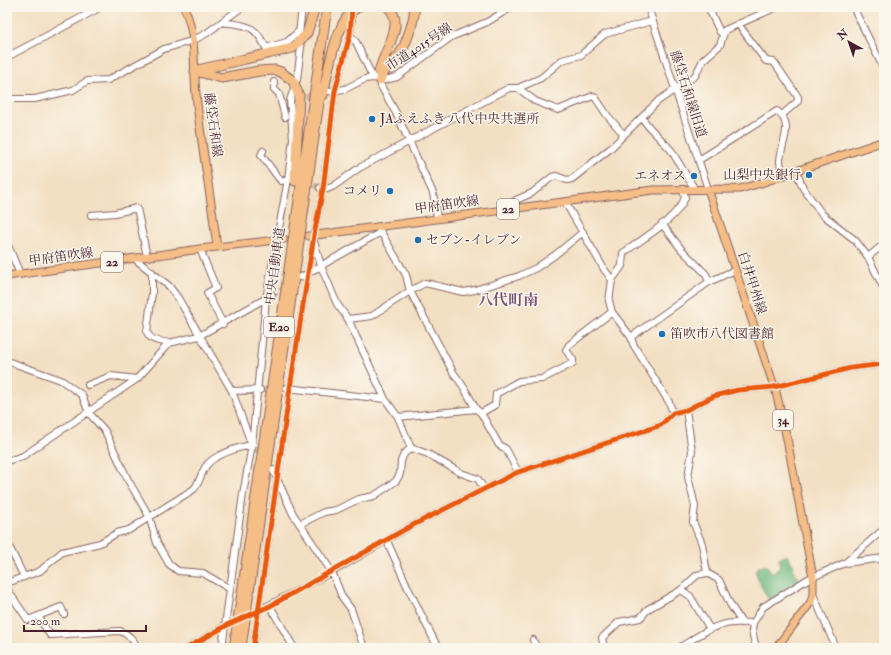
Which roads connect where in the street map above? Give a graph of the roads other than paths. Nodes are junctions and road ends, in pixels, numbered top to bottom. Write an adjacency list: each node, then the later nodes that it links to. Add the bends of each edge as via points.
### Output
1 (101, 7): 24 (street)
2 (184, 7): 22 (main road, 藤垈石和線)
3 (242, 7): 18 (street)
4 (302, 7): 18 (street, via 299,34 287,42 266,48 253,28)
5 (315, 7): 26 (highway, via 307,33 293,48)
6 (327, 7): 66 (highway, 中央自動車道 / E20)
7 (333, 7): 48 (highway, 中央自動車道 / E20)
8 (358, 7): 48 (highway, via 346,17 338,37 326,81)
9 (388, 7): 27 (highway, via 394,15 396,24)
10 (414, 7): 27 (highway, via 412,22 401,51)
11 (512, 7): 27 (street, 市道4015号線, via 487,22 451,37 397,77)
12 (648, 7): 17 (street, 藤垈石和線旧道)
13 (708, 7): 20 (street)
14 (777, 7): 19 (street)
15 (853, 7): 25 (street)
16 (352, 17): 21 (street)
17 (652, 21): 30 (street, via 605,34 581,55 562,60 541,78); 32 (street, 藤垈石和線旧道)
18 (222, 22): 22 (street)
19 (738, 24): 20 (street, via 725,30); 37 (street, via 766,61 774,62 798,97 798,101)
20 (723, 34): 32 (street, via 720,45 703,60 695,76)
21 (350, 35): 27 (street); 33 (street)
22 (194, 40): 26 (main road, 藤垈石和線); 35 (street, via 164,49 108,80 87,81 73,90 35,99)
23 (301, 47): 28 (street)
24 (7, 57)
25 (884, 69)
26 (195, 70): 64 (main road, 藤垈石和線, via 200,129); 66 (highway, via 222,78 275,70 288,76 297,88 298,152)
27 (377, 79): 33 (street, 市道4015号線, via 365,80 345,89); 42 (street, via 396,113)
28 (297, 80)
29 (274, 82): 34 (street, via 274,89)
30 (518, 88): 40 (street, via 535,101 558,110 596,96); 42 (street, via 509,88)
31 (294, 89): 36 (street)
32 (676, 90): 39 (street, via 658,101); 44 (street, 藤垈石和線旧道)
33 (332, 91): 49 (street)
34 (279, 94): 36 (street); 38 (street)
35 (7, 100)
36 (292, 100): 47 (street, via 294,139)
37 (782, 115): 44 (street, via 775,112); 46 (street, via 787,135 780,162)
38 (285, 117)
39 (642, 118): 40 (street); 51 (street, via 671,150)
40 (624, 135): 54 (street, via 572,179 552,177 532,193 516,200)
41 (884, 141): 45 (main road)
42 (408, 142): 49 (street, via 359,168 334,186); 56 (street, via 433,193)
43 (263, 151): 47 (street, via 261,155 281,181)
44 (699, 160): 52 (street, 藤垈石和線旧道)
45 (796, 171): 46 (main road); 68 (street, via 803,188 822,214 855,240)
46 (784, 175): 52 (main road, via 740,188)
47 (289, 179): 61 (street)
48 (307, 188): 140 (highway, 中央自動車道 / E20)
49 (321, 188): 60 (street)
50 (682, 188): 51 (main road, 甲府笛吹線 / 22); 53 (main road, 甲府笛吹線 / 22); 57 (street, via 685,198 683,202)
51 (694, 188): 52 (main road, 甲府笛吹線 / 22)
52 (708, 188): 71 (main road, 白井甲州線 / 34)
53 (565, 202): 54 (main road, 甲府笛吹線 / 22); 59 (street)
54 (508, 209): 56 (main road, 甲府笛吹線 / 22)
55 (91, 215): 67 (street, via 136,208)
56 (437, 218): 58 (main road, 甲府笛吹線 / 22)
57 (662, 224): 77 (street, via 623,253 622,266); 78 (street, via 682,250 706,274)
58 (379, 229): 60 (main road, 甲府笛吹線 / 22); 70 (street); 80 (street, via 406,275)
59 (583, 232): 77 (street); 80 (street, via 555,255 519,276 463,292 425,283)
60 (312, 236): 70 (street); 73 (street)
61 (281, 239): 64 (main road, 甲府笛吹線 / 22); 82 (street)
62 (7, 243): 74 (street)
63 (884, 244): 68 (street)
64 (217, 247): 65 (main road, 甲府笛吹線 / 22)
65 (200, 249): 67 (main road, 甲府笛吹線 / 22); 85 (street, via 216,288 207,293)
66 (290, 255): 139 (highway, 中央自動車道 / E20)
67 (147, 257): 69 (main road, 甲府笛吹線 / 22)
68 (868, 257): 79 (street)
69 (135, 259): 72 (street); 74 (main road, 甲府笛吹線 / 22)
70 (321, 266): 73 (street); 84 (street, via 337,304)
71 (735, 270): 78 (street); 93 (main road, 白井甲州線 / 34)
72 (152, 272): 86 (street, via 169,286 178,298); 88 (street, via 147,332 153,340)
73 (308, 273): 76 (street); 94 (street)
74 (20, 274): 75 (main road, 甲府笛吹線 / 22)
75 (7, 276)
76 (301, 277)
77 (612, 280): 83 (street, via 609,301)
78 (709, 282): 87 (street)
79 (884, 289)
80 (410, 291): 84 (street, via 372,316); 99 (street, via 452,372)
81 (272, 295): 82 (street)
82 (266, 299): 85 (street); 95 (street)
83 (612, 312): 87 (street); 99 (street, via 568,345 566,350 573,364 542,379 518,381 496,394 495,405)
84 (348, 319): 97 (street)
85 (223, 324): 86 (street)
86 (199, 336): 88 (street); 96 (street)
87 (631, 337): 101 (street)
88 (169, 343): 91 (street)
89 (7, 361): 100 (street, via 61,380 82,395)
90 (884, 364): 93 (street, via 851,368)
91 (137, 379): 92 (street, via 111,376); 100 (street)
92 (88, 385)
93 (774, 387): 98 (street, via 738,390 714,396); 120 (main road, 白井甲州線 / 34, via 787,439)
94 (288, 388): 97 (street); 108 (street)
95 (260, 390): 96 (street); 103 (street)
96 (232, 391): 103 (street)
97 (385, 399): 102 (street)
98 (686, 410): 101 (street); 118 (street, via 692,451 688,477 694,506 693,522 702,544)
99 (479, 411): 102 (street); 107 (street, via 499,445 506,449)
100 (89, 413): 105 (street, via 23,456); 110 (street, via 105,431 128,480)
101 (673, 413): 107 (street, via 661,425)
102 (398, 417): 104 (street)
103 (253, 446): 110 (street, via 240,447 213,459 205,466 200,482 194,489); 123 (street, via 243,494)
104 (411, 448): 109 (street, via 478,479); 111 (street, via 404,454 396,481 374,496 324,512)
105 (7, 461)
106 (273, 470): 108 (street)
107 (518, 472): 109 (street)
108 (277, 476): 111 (street); 127 (street)
109 (484, 489): 113 (street)
110 (149, 516): 119 (street, via 129,530 116,533 100,543 62,552 40,571); 123 (street, via 157,543 174,569 203,573)
111 (300, 524): 117 (street)
112 (884, 529): 116 (street)
113 (387, 541): 117 (street); 144 (street)
114 (7, 542): 119 (street)
115 (884, 558): 116 (street)
116 (845, 562): 120 (street)
117 (332, 572): 126 (street); 143 (street, via 342,597 351,609)
118 (707, 573): 124 (street, via 697,575); 131 (street, via 719,580)
119 (24, 577): 121 (street)
120 (813, 577): 125 (main road, 白井甲州線 / 34); 132 (street, via 763,607)
121 (7, 583)
122 (7, 589): 130 (street, via 28,620)
123 (230, 589): 133 (street)
124 (681, 590): 134 (street, via 690,596); 146 (street, via 648,609 640,618 619,622 602,638)
125 (813, 594): 149 (main road, 白井甲州線 / 34, via 806,611); 150 (street)
126 (270, 606): 127 (street); 142 (street)
127 (258, 610): 129 (street); 141 (street)
128 (64, 614): 130 (street, via 61,607)
129 (252, 614)
130 (38, 616): 136 (street, via 50,635 120,631 134,641)
131 (742, 623): 132 (street); 134 (street)
132 (753, 623): 148 (street)
133 (227, 625): 137 (street); 138 (street)
134 (710, 629): 147 (street)
135 (533, 640): 145 (street)
136 (137, 648)
137 (187, 648)
138 (222, 648)
139 (234, 648)
140 (240, 648)
141 (253, 648)
142 (294, 648)
143 (364, 648)
144 (438, 648)
145 (537, 648)
146 (604, 648)
147 (679, 648)
148 (756, 648)
149 (776, 648)
150 (836, 648)

